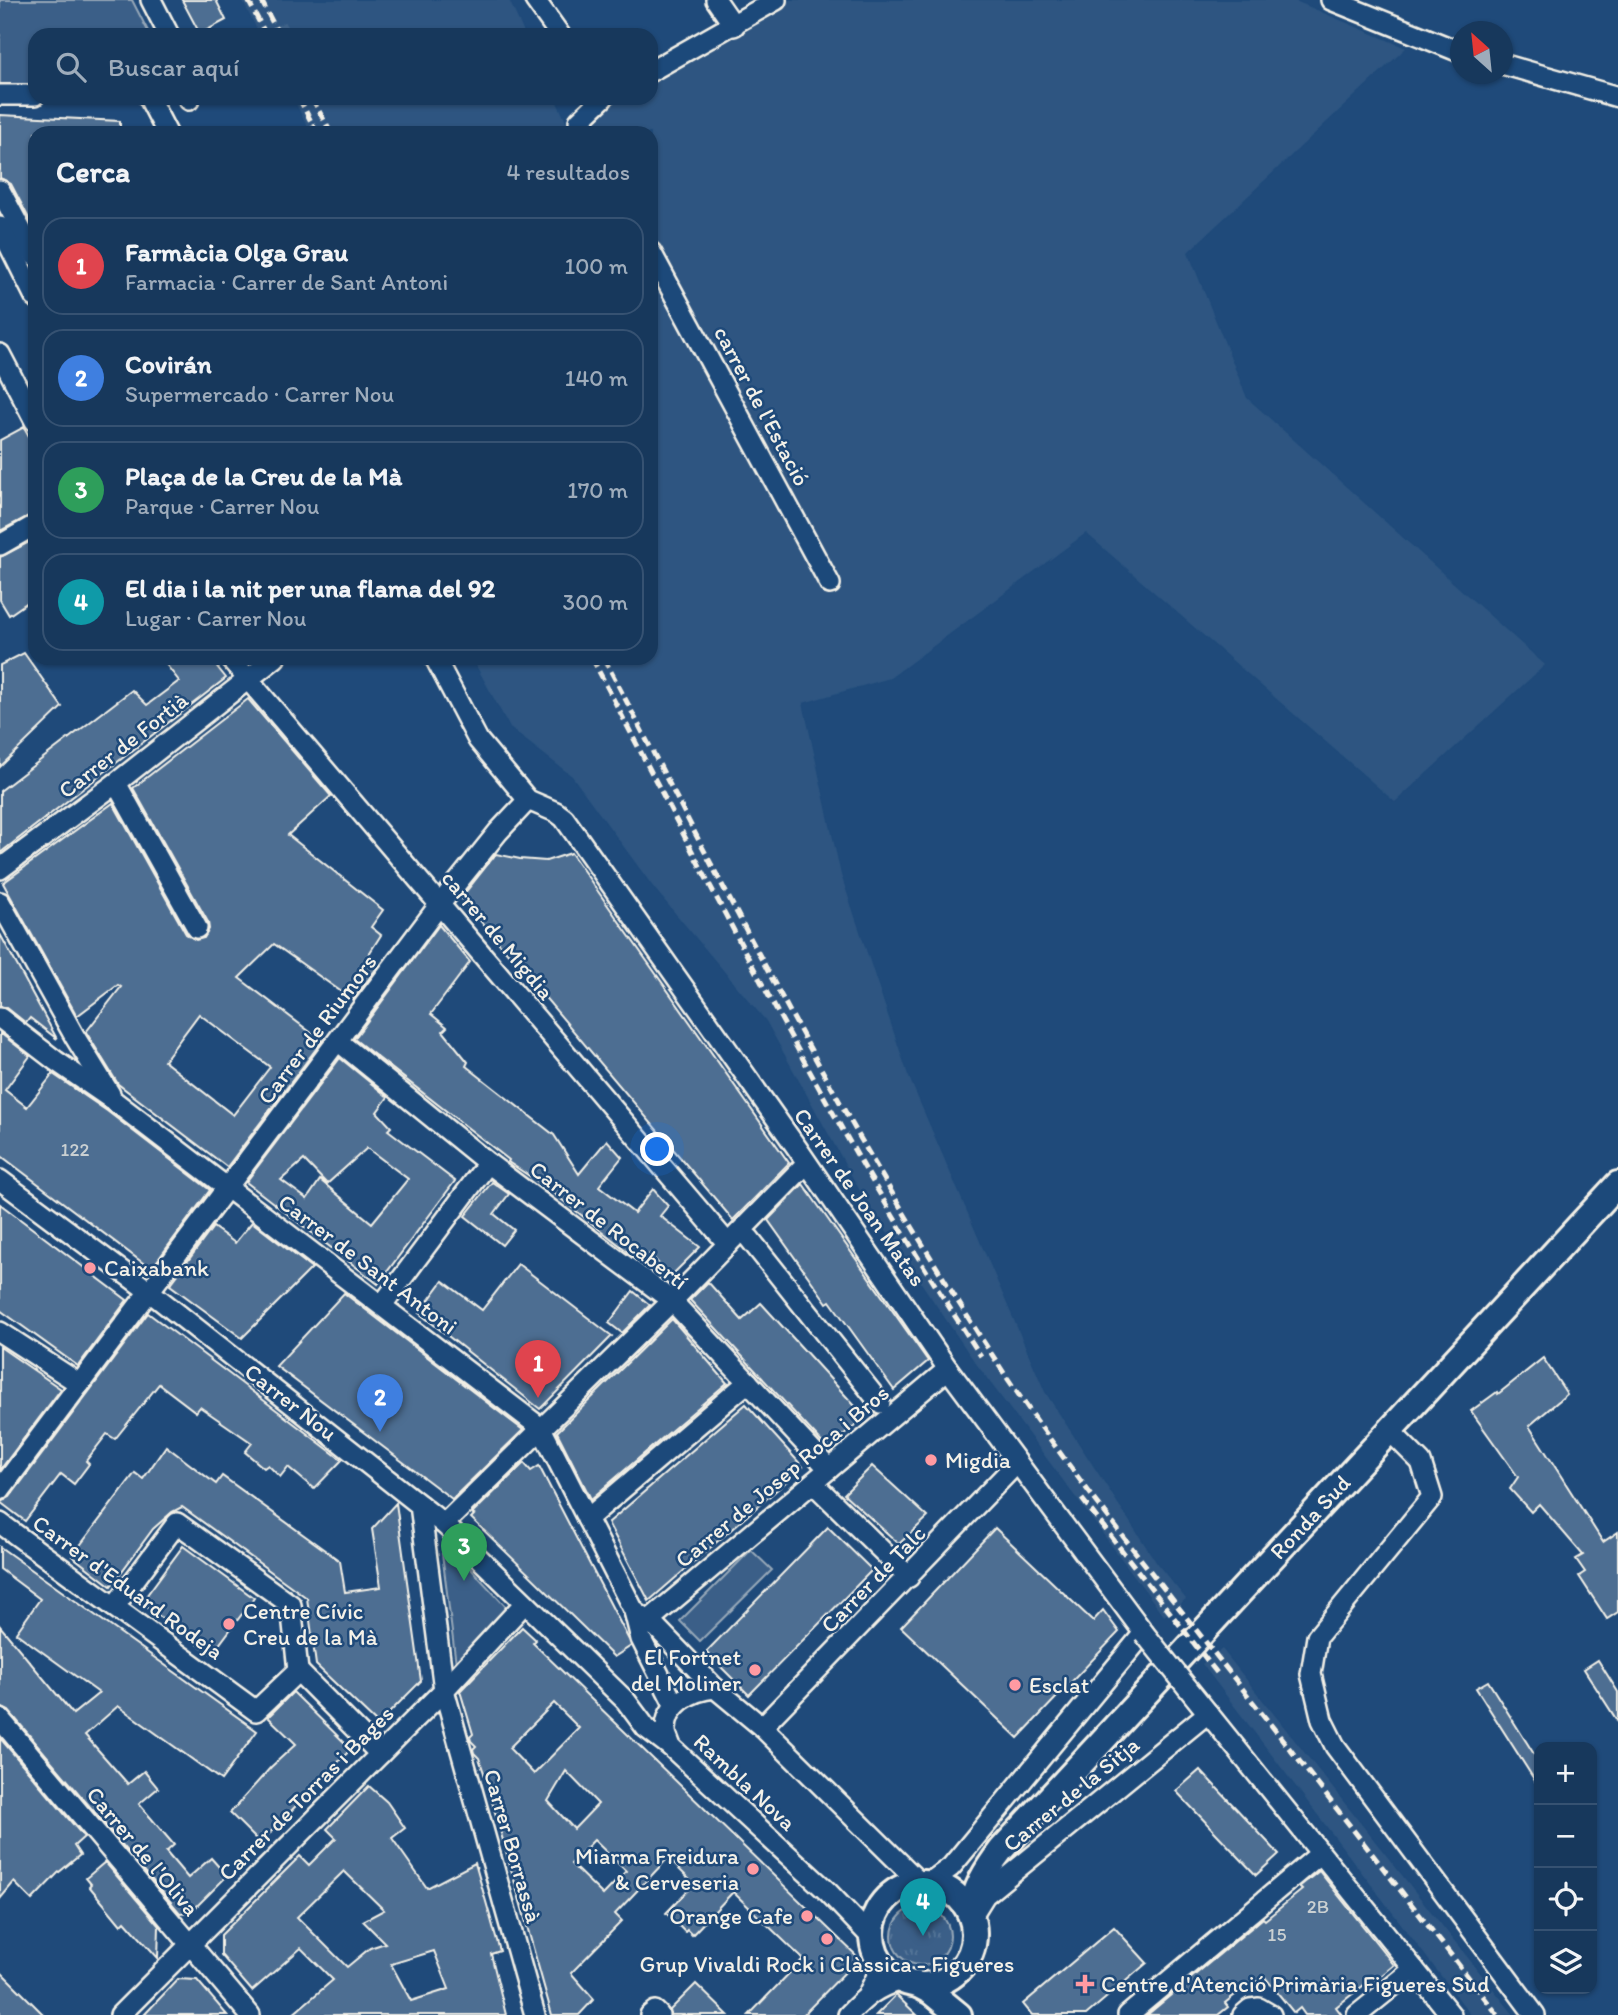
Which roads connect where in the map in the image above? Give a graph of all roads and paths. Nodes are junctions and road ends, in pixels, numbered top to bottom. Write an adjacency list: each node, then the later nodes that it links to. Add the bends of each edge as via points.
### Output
1 (151, 0): 7 (street)
2 (535, 0): 8 (street)
3 (716, 0): 6 (street)
4 (776, 0): 6 (street)
5 (1331, 0): 9 (street)
6 (734, 26): 10 (street)
7 (165, 28)
8 (555, 28)
9 (1450, 48)
10 (658, 67)
11 (1513, 67): 14 (street)
12 (0, 95): 13 (street)
13 (28, 95)
14 (1618, 97)
15 (153, 105): 17 (street)
16 (596, 105): 18 (street, via 579,121)
17 (163, 126)
18 (582, 126)
19 (0, 190): 21 (street)
20 (0, 228): 23 (street)
21 (28, 243)
22 (658, 265): 28 (street, carrer de l'Estació)
23 (28, 283)
24 (0, 354): 25 (street)
25 (28, 408)
26 (28, 529): 27 (street)
27 (0, 545)
28 (830, 584)
29 (236, 665): 32 (street, carrer de Migdia)
30 (266, 665): 32 (street, Carrer de Fortià)
31 (439, 665): 34 (street, via 478,740)
32 (248, 678): 33 (street, Carrer de Fortià); 37 (street, carrer de Migdia)
33 (117, 783): 35 (street, Carrer de Fortià); 38 (street)
34 (528, 800): 37 (street, Carrer de Riumors); 45 (street, Carrer de Joan Matas, via 564,818)
35 (0, 869)
36 (0, 902): 40 (street)
37 (440, 904): 41 (street, Carrer de Riumors); 50 (street, carrer de Migdia)
38 (197, 928)
39 (0, 1018): 42 (street, Carrer de Sant Antoni)
40 (75, 1037): 42 (street, via 68,1054); 43 (street)
41 (339, 1042): 44 (street, Carrer de Rocabertí); 48 (street, Carrer de Riumors)
42 (56, 1061): 43 (street, Carrer de Sant Antoni)
43 (114, 1101): 48 (street, Carrer de Sant Antoni)
44 (488, 1163): 52 (street, Carrer de Rocabertí); 53 (street)
45 (806, 1164): 50 (street); 55 (street, Carrer de Joan Matas)
46 (0, 1180): 51 (street, Carrer Nou)
47 (1618, 1184): 60 (main road, Ronda Sud)
48 (228, 1189): 51 (street, Carrer de Riumors); 53 (street, Carrer de Sant Antoni)
49 (749, 1238): 58 (street)
50 (728, 1244): 52 (street)
51 (150, 1292): 57 (street, Carrer de Riumors); 65 (street, Carrer Nou)
52 (671, 1301): 56 (street, Carrer de Rocabertí); 59 (street)
53 (382, 1305): 59 (street, Carrer de Sant Antoni)
54 (0, 1332): 57 (street)
55 (948, 1368): 61 (street, Carrer de Joan Matas); 62 (street, Carrer de Josep Roca i Bros)
56 (748, 1381): 62 (street, Carrer de Rocabertí); 66 (street)
57 (80, 1384): 64 (street, Carrer de Riumors)
58 (880, 1403)
59 (541, 1428): 66 (street, Carrer de Sant Antoni); 68 (street)
60 (1389, 1430): 84 (main road, Ronda Sud); 107 (street, via 1422,1462 1432,1497 1317,1637 1311,1674 1322,1720 1335,1746)
61 (1017, 1463): 69 (street, Carrer de Talc); 73 (street, Carrer de Joan Matas)
62 (829, 1469): 63 (street, Carrer de Josep Roca i Bros)
63 (813, 1483): 69 (street); 72 (street, Carrer de Josep Roca i Bros)
64 (0, 1490)
65 (420, 1505): 68 (street, Carrer Nou); 76 (street, Carrer Borrassà)
66 (587, 1519): 72 (street, Carrer de Sant Antoni)
67 (0, 1523): 71 (street, Carrer d'Eduard Rodeja)
68 (444, 1524): 70 (street, Carrer Nou)
69 (909, 1577): 81 (street, Carrer de Talc)
70 (524, 1604): 76 (street, Carrer de Torras i Bages); 77 (street, Carrer Nou)
71 (114, 1607): 74 (street, Carrer d'Eduard Rodeja, via 256,1711); 74 (street, via 177,1523 291,1605)
72 (640, 1616): 75 (street, Carrer de Sant Antoni); 78 (street, Carrer de Sant Antoni, via 641,1639)
73 (1144, 1633): 79 (street, Carrer de Joan Matas, bridge); 86 (street, via 951,1867)
74 (298, 1671): 83 (street)
75 (715, 1688): 78 (street, via 700,1689); 81 (street)
76 (444, 1690): 83 (street, Carrer de Torras i Bages); 97 (street, Carrer Borrassà)
77 (626, 1701): 78 (street, Carrer Nou, via 651,1716); 82 (street, Carrer Nou, via 646,1728)
78 (672, 1712): 82 (street, Rambla Nova, via 666,1732)
79 (1208, 1713): 85 (street, Carrer de Joan Matas); 87 (street, Carrer de la Sitja, via 985,1895)
80 (0, 1720): 89 (street, Carrer de l'Oliva)
81 (762, 1727): 86 (street)
82 (671, 1747): 88 (street, Rambla Nova)
83 (380, 1754): 89 (street, Carrer de Torras i Bages)
84 (1001, 1850): 86 (main road, Ronda Sud, via 976,1870); 87 (main road, Ronda Sud, via 982,1876)
85 (1320, 1854): 91 (street, Carrer de Joan Matas); 102 (street)
86 (929, 1884): 87 (main road, via 957,1895); 88 (main road, via 895,1892 885,1901 877,1912)
87 (971, 1916): 92 (main road, via 972,1948)
88 (872, 1938): 90 (main road)
89 (189, 1944): 95 (street, Carrer de Torras i Bages); 96 (street, Carrer de l'Oliva)
90 (880, 1962): 93 (main road); 94 (street)
91 (1414, 1969): 105 (street); 106 (street, Carrer de Joan Matas)
92 (956, 1973): 93 (main road, via 937,1983); 101 (main road)
93 (908, 1982): 94 (street); 101 (main road, via 931,1992)
94 (868, 1994): 100 (street)
95 (121, 2015)
96 (250, 2015)
97 (535, 2015)
98 (650, 2015): 99 (street, via 654,2011)
99 (659, 2015)
100 (848, 2015)
101 (958, 2015)
102 (1128, 2015)
103 (1243, 2015): 104 (street, via 1259,2008)
104 (1271, 2015)
105 (1357, 2015)
106 (1451, 2015)
107 (1535, 2015)

